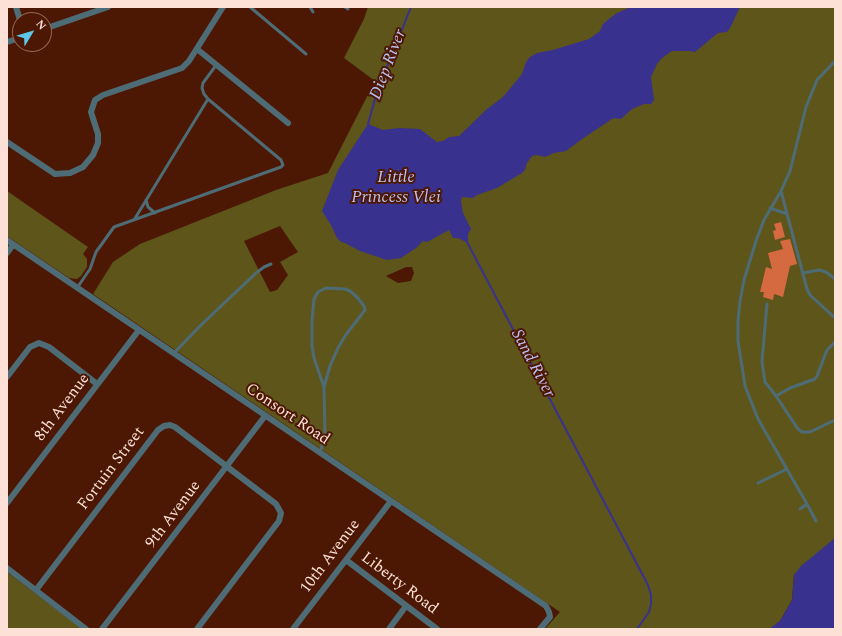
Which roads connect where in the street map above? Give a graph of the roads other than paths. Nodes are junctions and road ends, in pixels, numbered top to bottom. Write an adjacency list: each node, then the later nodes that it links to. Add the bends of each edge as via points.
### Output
1 (108, 7): 6 (street)
2 (250, 7): 8 (lane)
3 (310, 7): 5 (lane)
4 (220, 8): 7 (street)
5 (313, 12)
6 (52, 27)
7 (197, 49): 10 (street); 13 (street, via 181,69 95,100 91,112 98,134 98,145 85,166 76,172 61,175 52,173)
8 (306, 54)
9 (835, 61): 14 (lane, via 812,89 790,171)
10 (217, 64): 11 (lane, via 203,84 202,88); 12 (street)
11 (208, 99): 15 (lane); 17 (lane, via 281,160 283,165)
12 (288, 123)
13 (7, 142)
14 (781, 191): 16 (lane); 18 (lane)
15 (146, 200): 17 (lane); 19 (lane)
16 (770, 208): 18 (lane); 40 (lane, via 744,280 738,341 749,396 758,419)
17 (154, 213): 19 (lane)
18 (788, 214): 24 (lane)
19 (134, 220): 26 (lane, via 114,227 96,252 90,269)
20 (7, 240): 21 (street, Consort Road)
21 (13, 245): 22 (street); 26 (street, Consort Road)
22 (7, 253)
23 (271, 264): 31 (lane, via 256,273)
24 (803, 273): 25 (lane, via 819,270); 28 (lane, via 810,295)
25 (835, 279)
26 (77, 288): 29 (street, Consort Road)
27 (767, 304): 35 (lane, via 762,361 765,382)
28 (835, 318)
29 (139, 330): 31 (street, Consort Road); 33 (street, 8th Avenue)
30 (835, 342): 35 (lane, via 828,350 815,378)
31 (174, 353): 36 (street, Consort Road)
32 (7, 377): 33 (street, via 30,347 39,343 49,347)
33 (97, 384): 43 (street, 8th Avenue)
34 (324, 387): 34 (lane, via 312,346 314,299 318,292 326,288 345,289 357,297 365,310 338,348); 38 (lane, via 325,430)
35 (776, 396): 37 (lane, via 802,432 810,432)
36 (265, 416): 38 (street, Consort Road); 39 (street, 9th Avenue)
37 (835, 420)
38 (320, 453): 42 (street, Consort Road)
39 (226, 467): 49 (street, Fortuin Street, via 175,427 162,427); 52 (street, 9th Avenue); 53 (street, via 276,504 281,516)
40 (787, 469): 41 (lane); 44 (lane)
41 (758, 483)
42 (391, 501): 47 (street, 10th Avenue); 57 (street, Consort Road, via 546,606 550,613 549,619)
43 (7, 503)
44 (807, 504): 45 (lane); 46 (lane)
45 (800, 508)
46 (816, 521)
47 (346, 560): 50 (street, Liberty Road); 54 (street, 10th Avenue)
48 (7, 568): 49 (street)
49 (36, 590): 51 (street)
50 (406, 606): 55 (street); 56 (street, Liberty Road)
51 (86, 629)
52 (102, 629)
53 (197, 629)
54 (293, 629)
55 (389, 629)
56 (437, 629)
57 (540, 629)

